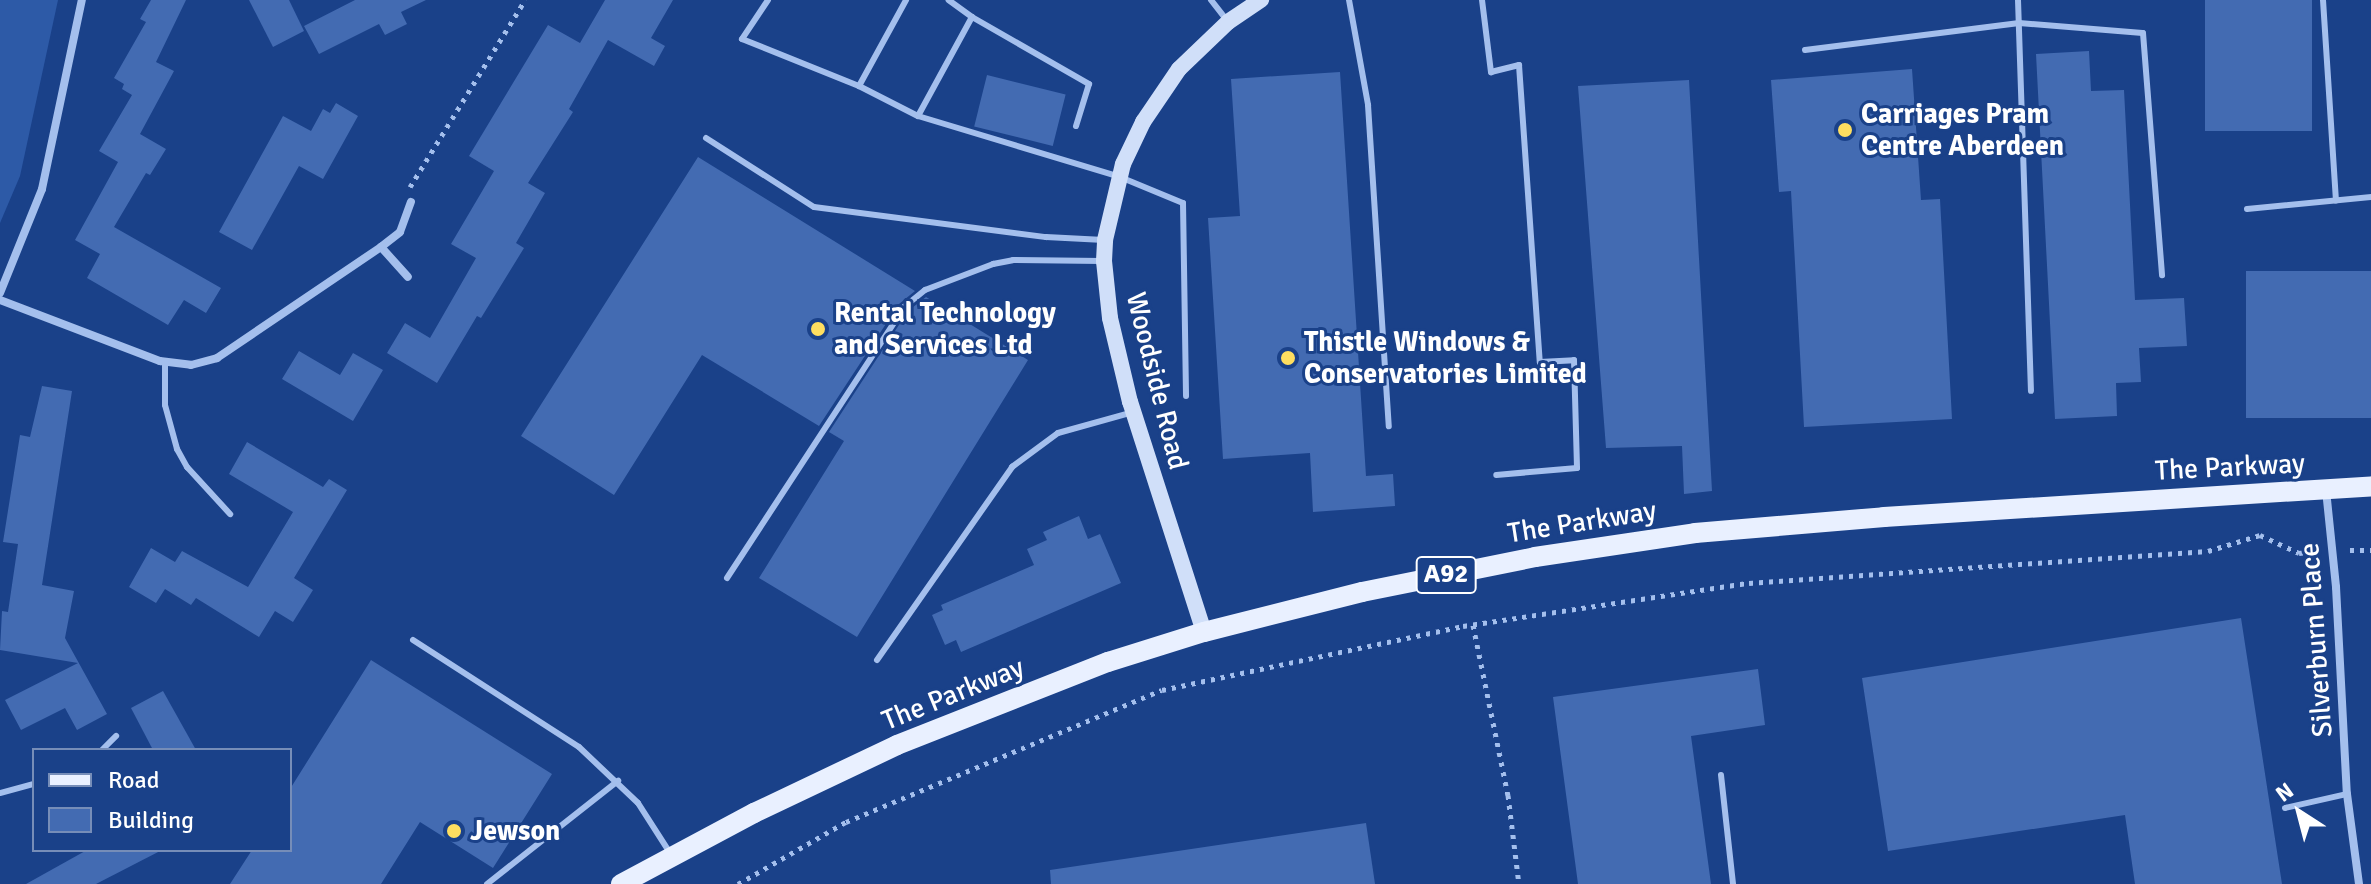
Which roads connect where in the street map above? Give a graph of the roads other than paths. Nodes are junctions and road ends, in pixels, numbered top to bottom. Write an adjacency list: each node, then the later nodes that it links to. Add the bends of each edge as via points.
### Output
1 (82, 0): 29 (street, via 42,189)
2 (768, 0): 15 (lane, via 742,39)
3 (906, 0): 15 (lane)
4 (949, 0): 11 (lane)
5 (1211, 0): 12 (lane)
6 (1261, 0): 12 (street, Woodside Road)
7 (1349, 0): 35 (lane, via 1368,105)
8 (1482, 0): 36 (lane, via 1491,72 1519,65 1540,362 1574,360 1577,468)
9 (2018, 0): 13 (lane)
10 (2323, 0): 21 (lane)
11 (972, 17): 16 (lane); 17 (lane, via 1089,84)
12 (1228, 22): 19 (street, Woodside Road, via 1179,69 1143,122)
13 (2019, 23): 14 (lane); 27 (lane, via 2143,33); 32 (lane)
14 (1805, 50)
15 (859, 86): 16 (lane)
16 (918, 116): 19 (lane)
17 (1076, 126)
18 (706, 138): 24 (lane, via 814,207)
19 (1120, 177): 24 (street, Woodside Road); 33 (lane, via 1183,203)
20 (2371, 197): 21 (lane)
21 (2336, 201): 23 (lane)
22 (411, 202): 25 (street, via 400,232)
23 (2247, 209)
24 (1105, 240): 26 (street, Woodside Road)
25 (381, 247): 28 (street); 31 (street, via 217,358 191,365)
26 (1104, 261): 34 (street, Woodside Road, via 1110,318); 40 (lane, via 993,264 925,290 904,307)
27 (2162, 275)
28 (408, 277)
29 (0, 293)
30 (0, 300): 31 (street)
31 (165, 361): 39 (lane, via 165,405 177,449)
32 (2031, 391)
33 (1186, 396)
34 (1133, 413): 41 (street, Woodside Road); 43 (lane, via 1058,433 1012,467)
35 (1389, 426)
36 (1496, 475)
37 (2371, 486): 38 (main road, The Parkway / A92)
38 (2326, 489): 41 (main road, The Parkway / A92, via 1695,533 1362,592); 50 (street, Silverburn Place)
39 (230, 514)
40 (727, 578)
41 (1204, 632): 52 (main road, The Parkway / A92, via 1108,662 897,745)
42 (413, 640): 47 (lane, via 579,747)
43 (877, 660)
44 (116, 736): 45 (lane)
45 (104, 748)
46 (1721, 775): 55 (lane)
47 (618, 781): 52 (lane); 53 (lane)
48 (32, 785): 49 (lane)
49 (0, 793)
50 (2347, 794): 51 (lane); 56 (street, Silverburn Place)
51 (2285, 808)
52 (672, 856): 54 (main road, The Parkway / A92)
53 (487, 884)
54 (621, 884)
55 (1733, 884)
56 (2359, 884)

